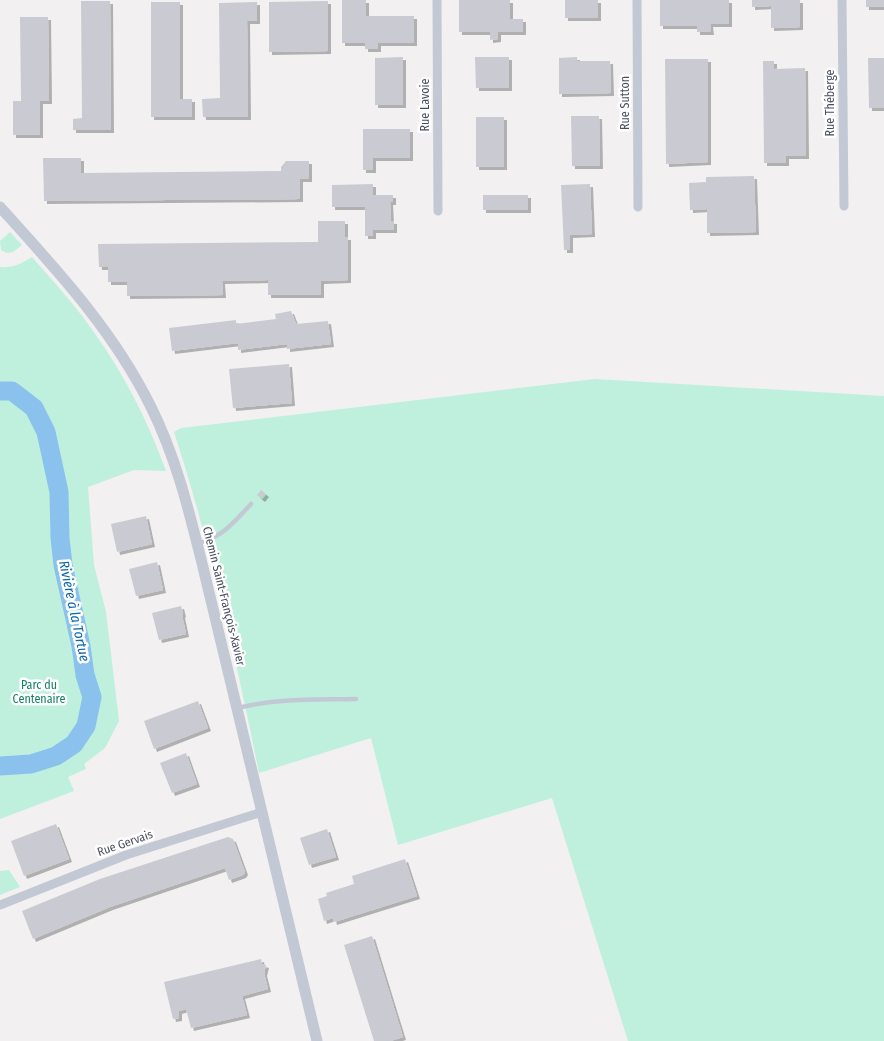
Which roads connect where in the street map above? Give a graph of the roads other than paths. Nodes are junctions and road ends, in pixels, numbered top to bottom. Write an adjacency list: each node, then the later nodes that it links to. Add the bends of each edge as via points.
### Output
1 (437, 0): 7 (street, Rue Lavoie)
2 (637, 0): 6 (street, Rue Sutton)
3 (842, 0): 4 (street, Rue Théberge)
4 (844, 206)
5 (0, 207): 9 (street, Chemin Saint-François-Xavier, via 90,312 134,377 168,447)
6 (638, 207)
7 (438, 211)
8 (251, 504): 9 (lane, via 220,535)
9 (197, 544): 11 (street, Chemin Saint-François-Xavier)
10 (356, 699): 11 (lane, via 285,700)
11 (237, 708): 12 (street, Chemin Saint-François-Xavier)
12 (262, 812): 13 (street, Rue Gervais, via 126,855); 14 (street, Chemin Saint-François-Xavier)
13 (0, 905)
14 (317, 1041)

